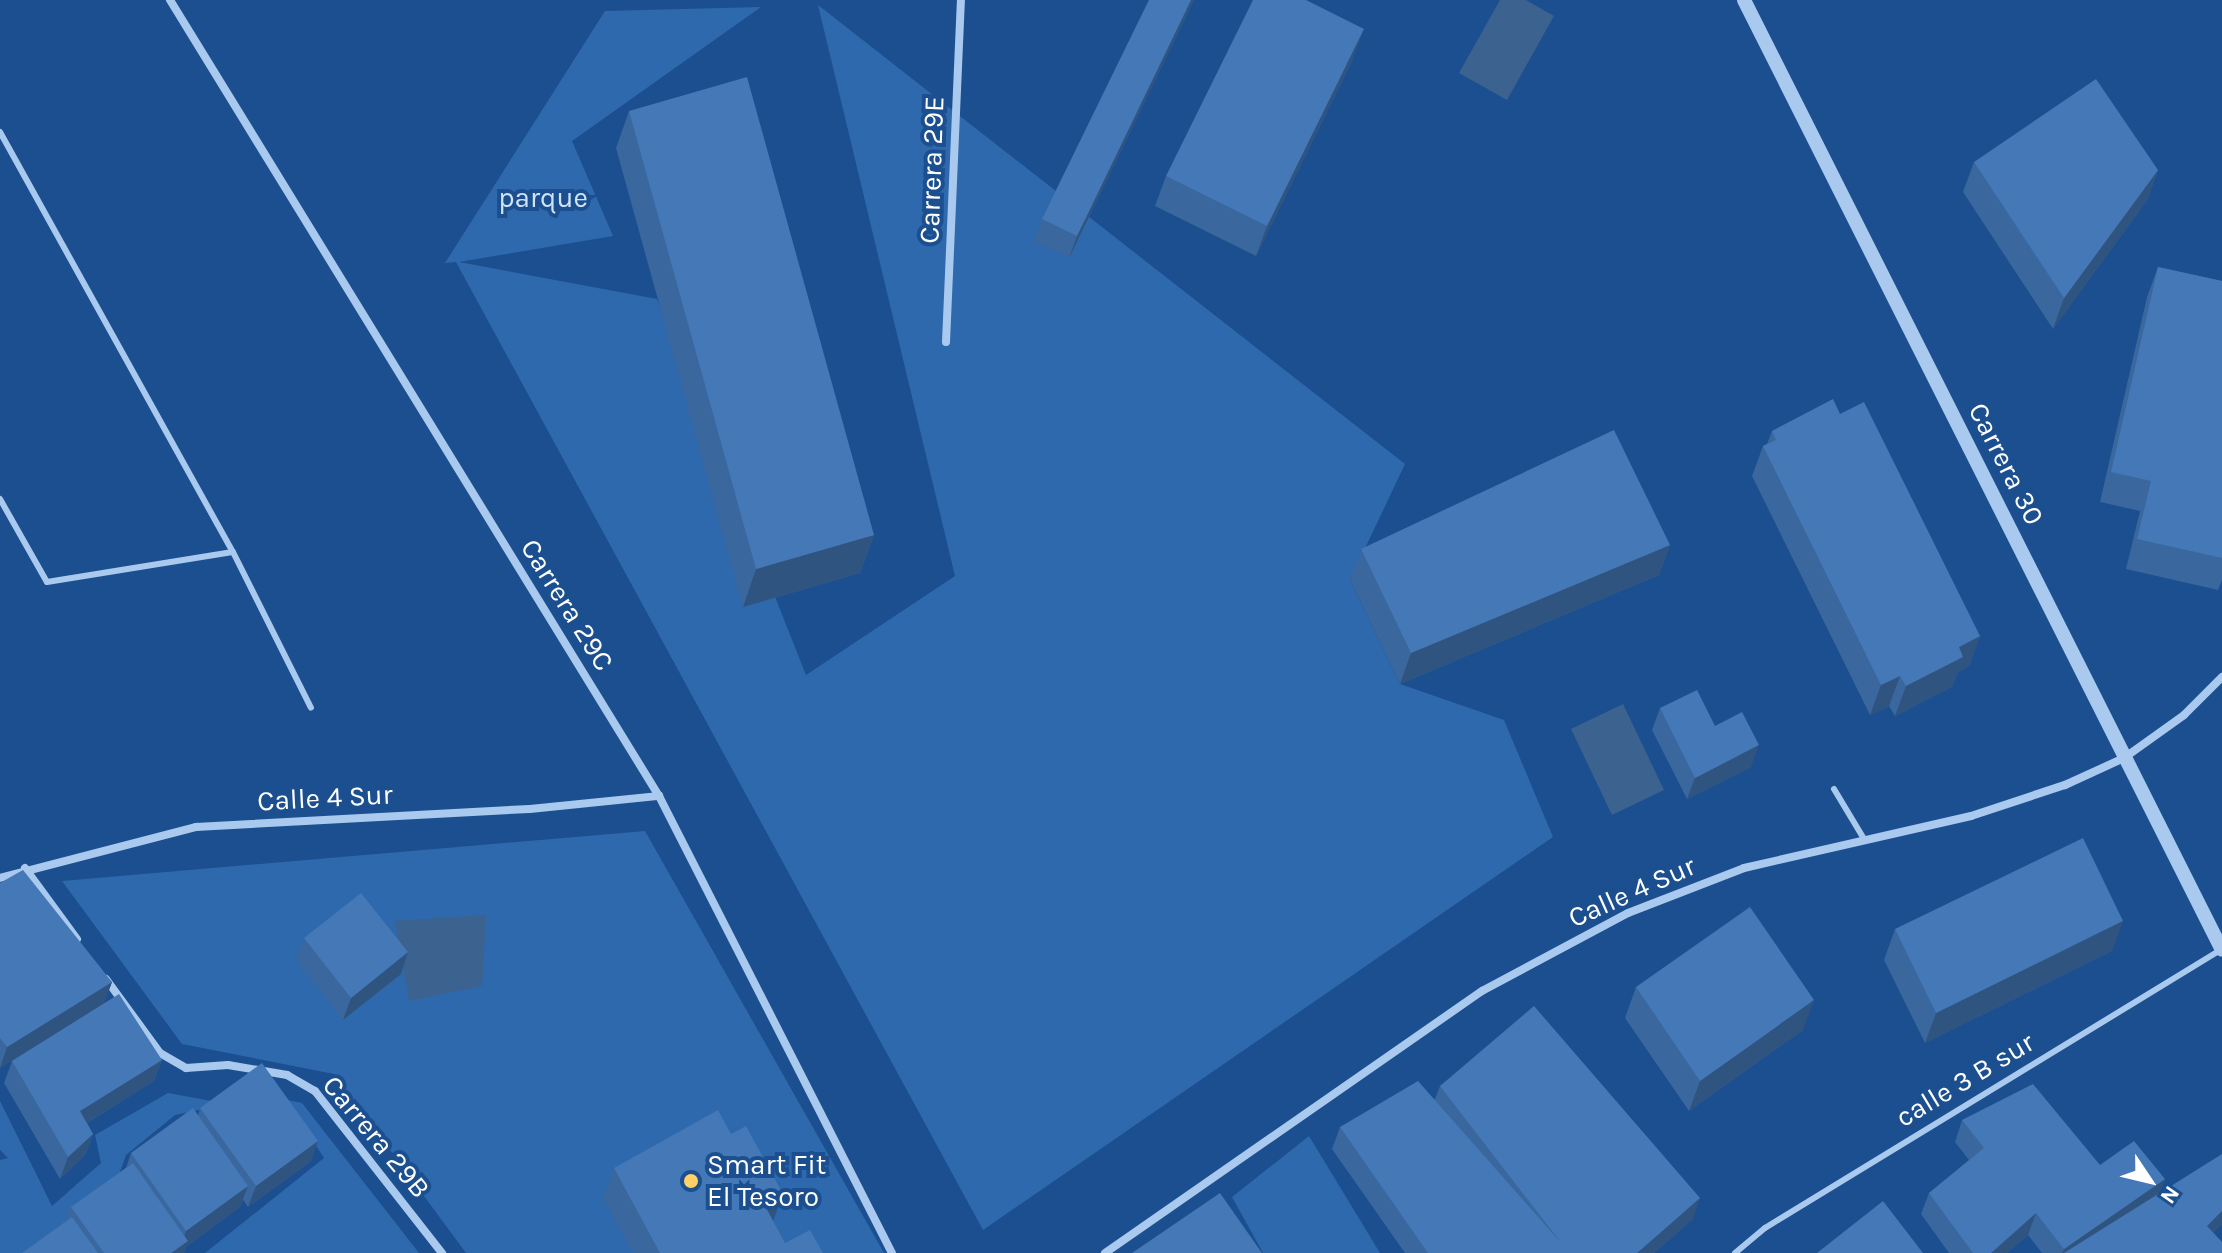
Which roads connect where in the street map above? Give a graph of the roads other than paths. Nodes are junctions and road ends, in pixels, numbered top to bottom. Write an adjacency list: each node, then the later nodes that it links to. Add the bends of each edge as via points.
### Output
1 (170, 0): 12 (street, Carrera 29C)
2 (961, 0): 5 (street, Carrera 29E)
3 (1744, 0): 10 (street, Carrera 30)
4 (0, 132): 7 (lane)
5 (946, 342)
6 (0, 499): 7 (lane, via 47,582)
7 (233, 552): 9 (lane)
8 (2222, 677): 10 (street, Calle 4 Sur, via 2184,715)
9 (311, 708)
10 (2124, 758): 13 (street, Calle 4 Sur, via 2065,785 1971,816); 16 (street, Carrera 30)
11 (1834, 789): 13 (lane)
12 (659, 796): 14 (street, Calle 4 Sur, via 530,809 196,827); 20 (street, Carrera 29C)
13 (1864, 839): 21 (street, Calle 4 Sur, via 1744,868 1643,907 1482,991)
14 (25, 868): 15 (street, Calle 4 Sur); 17 (street)
15 (0, 878)
16 (2222, 950): 22 (lane, calle 3 B sur, via 1765,1228)
17 (88, 954)
18 (97, 967): 19 (street, Carrera 29B, via 160,1053 186,1068 228,1065 287,1075 315,1091)
19 (442, 1253)
20 (892, 1253)
21 (1105, 1253)
22 (1735, 1253)

